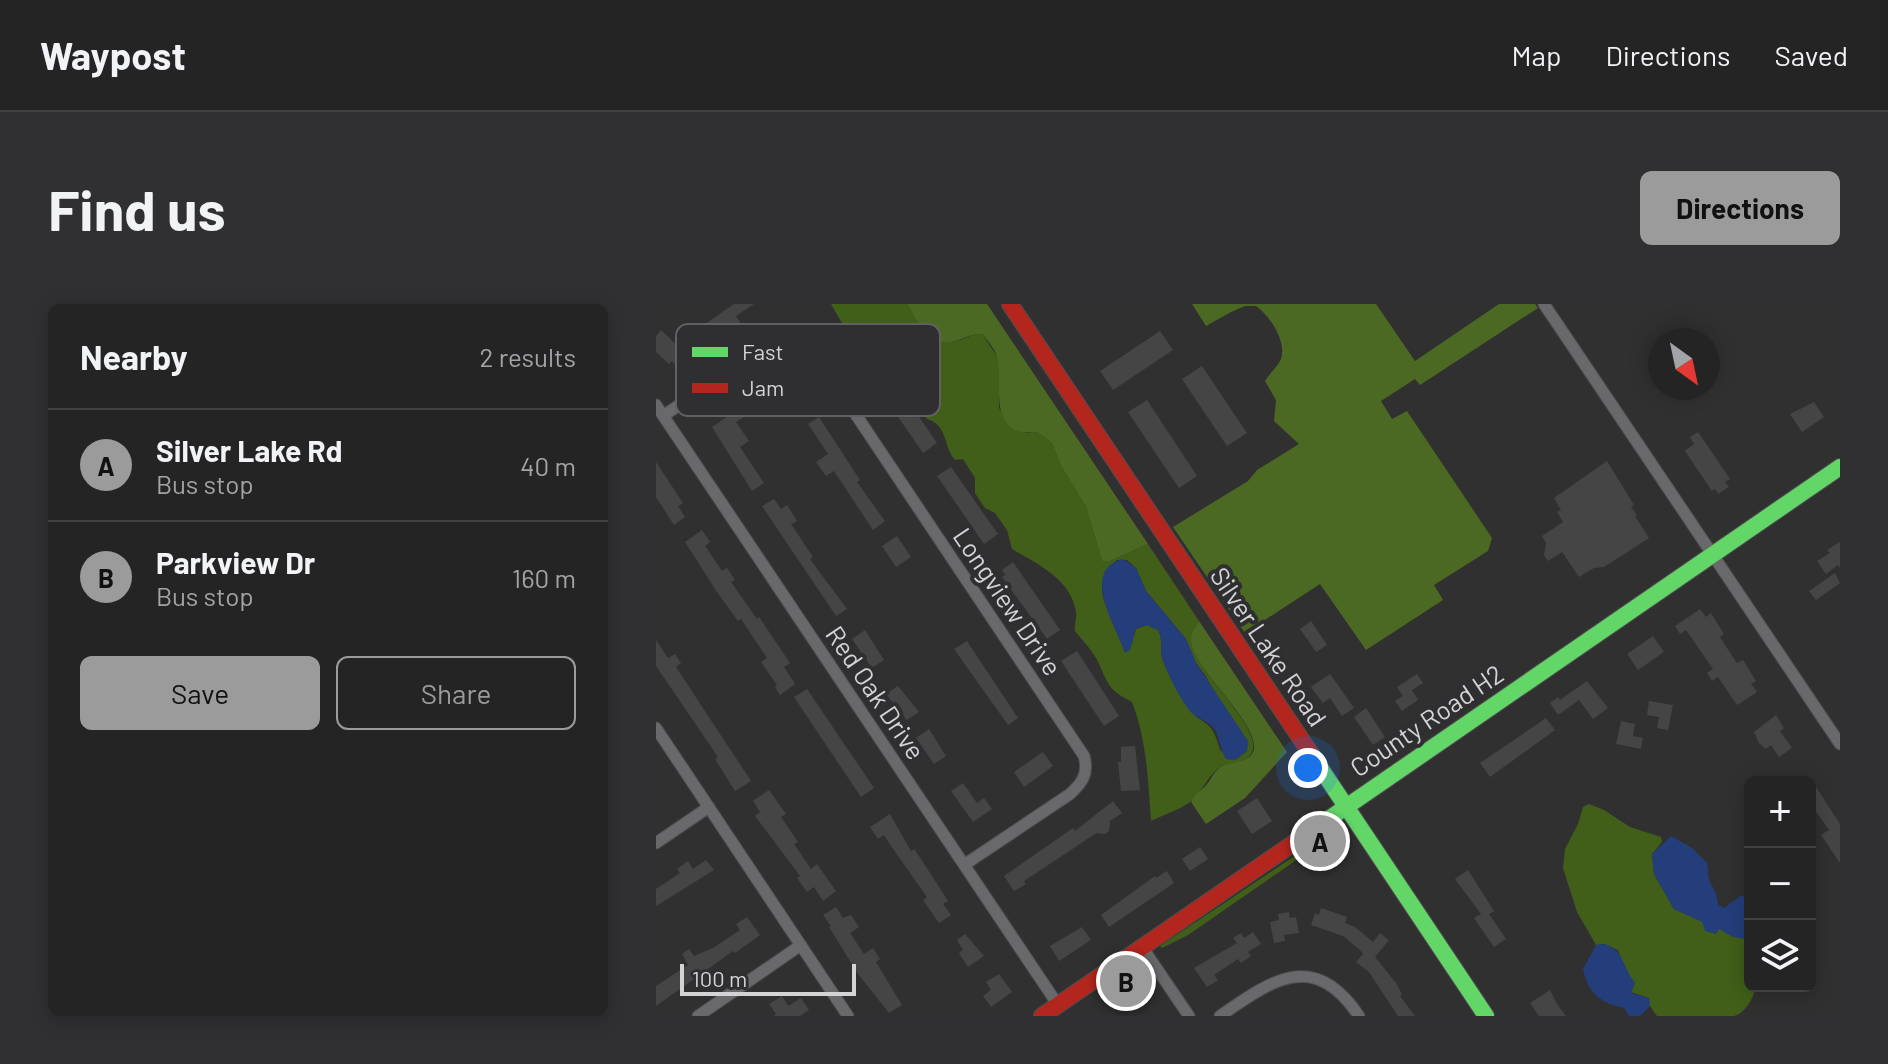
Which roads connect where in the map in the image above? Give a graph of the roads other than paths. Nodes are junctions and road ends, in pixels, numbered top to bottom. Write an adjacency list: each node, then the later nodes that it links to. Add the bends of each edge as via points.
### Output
1 (1010, 304): 9 (street, Silver Lake Road)
2 (1544, 304): 6 (street)
3 (660, 410): 12 (street, Red Oak Drive)
4 (857, 416): 12 (street, Longview Drive, via 1084,756 1083,781 1070,794)
5 (1840, 467): 6 (street, County Road H2)
6 (1712, 555): 8 (street); 9 (street, County Road H2)
7 (656, 728): 10 (street)
8 (1840, 744)
9 (1346, 806): 14 (street, County Road H2); 22 (street, Silver Lake Road)
10 (709, 807): 11 (street); 13 (street)
11 (656, 843)
12 (964, 865): 15 (street, Red Oak Drive)
13 (801, 945): 16 (street); 17 (street)
14 (1142, 947): 15 (street, County Road H2); 19 (street)
15 (1058, 1005): 18 (street, County Road H2)
16 (698, 1016)
17 (848, 1016)
18 (1042, 1016)
19 (1189, 1016)
20 (1220, 1016): 21 (street, via 1275,981 1304,977 1333,987)
21 (1359, 1016)
22 (1486, 1016)

